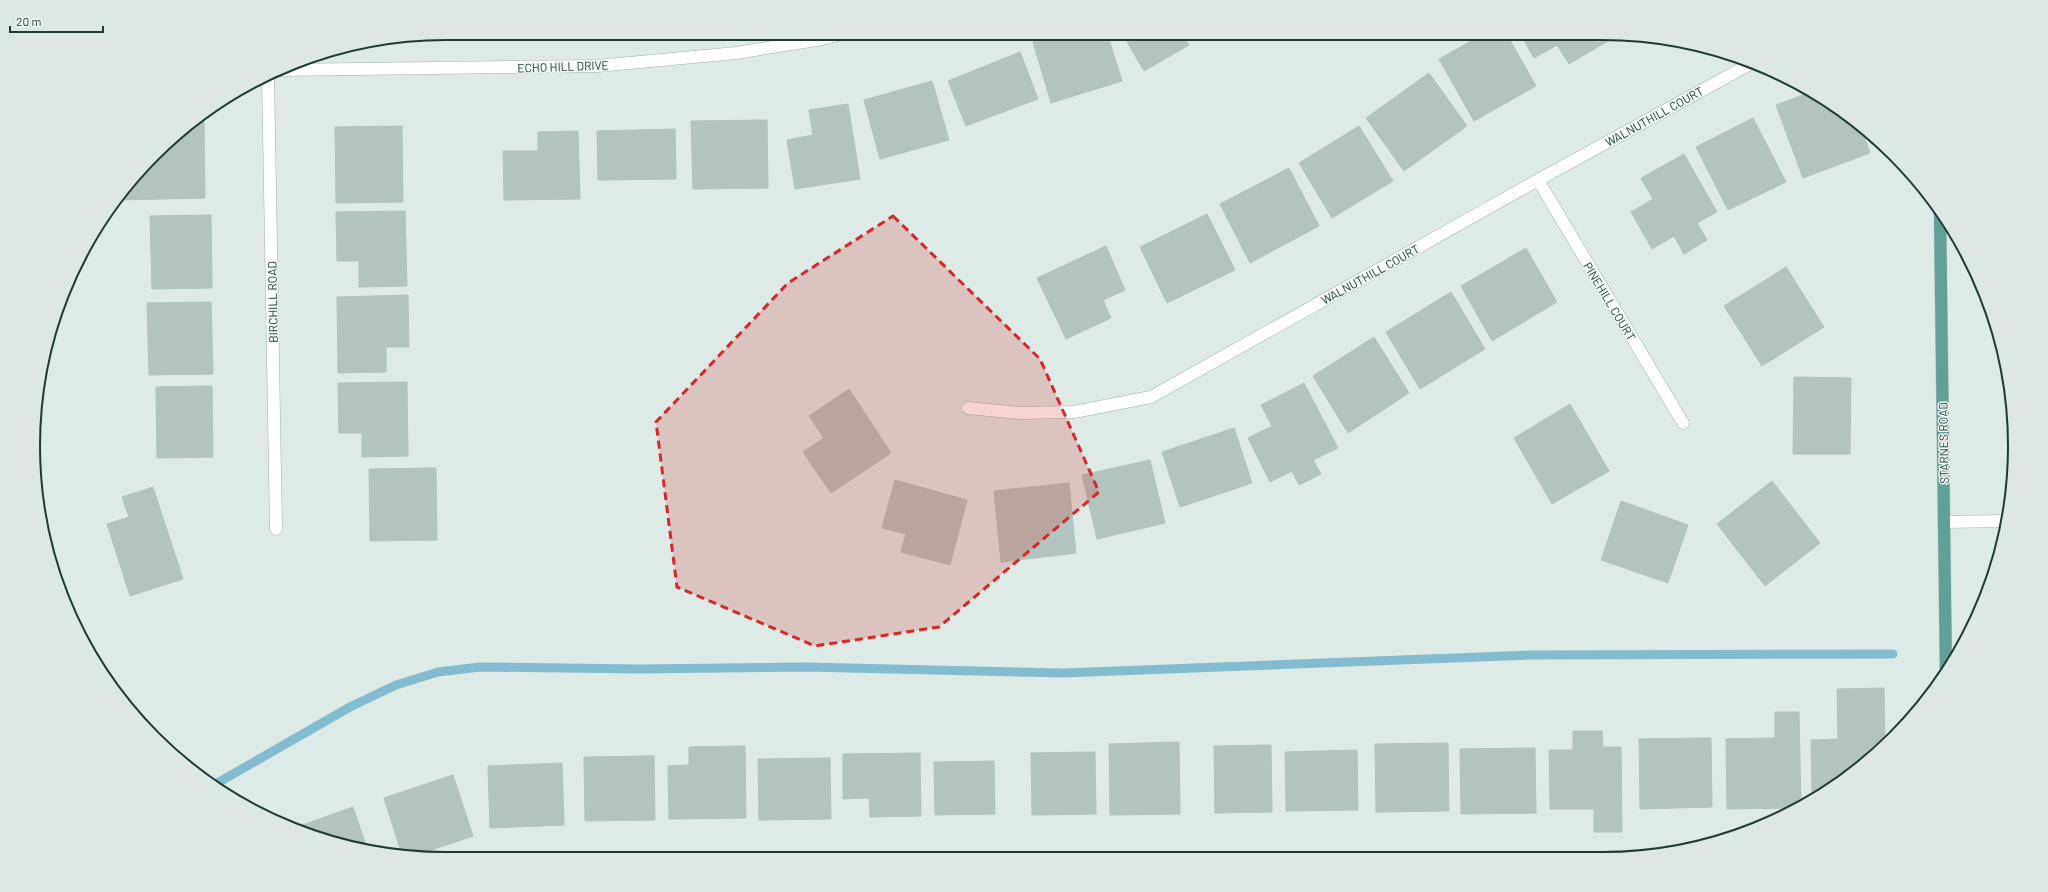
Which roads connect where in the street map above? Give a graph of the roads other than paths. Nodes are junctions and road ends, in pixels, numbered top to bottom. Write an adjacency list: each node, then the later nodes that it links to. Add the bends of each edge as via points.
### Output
1 (816, 40): 3 (street, ECHO HILL DRIVE, via 736,53 597,66)
2 (1745, 67): 5 (street, WALNUTHILL COURT)
3 (294, 70)
4 (268, 81): 11 (street, BIRCHILL ROAD)
5 (1538, 180): 7 (street, WALNUTHILL COURT, via 1151,397 1074,412 1019,413); 8 (street, PINEHILL COURT)
6 (1940, 220): 10 (main road, STARNES ROAD)
7 (968, 408)
8 (1683, 423)
9 (2001, 521): 10 (street)
10 (1944, 522): 12 (main road, STARNES ROAD)
11 (276, 529)
12 (1946, 662)

